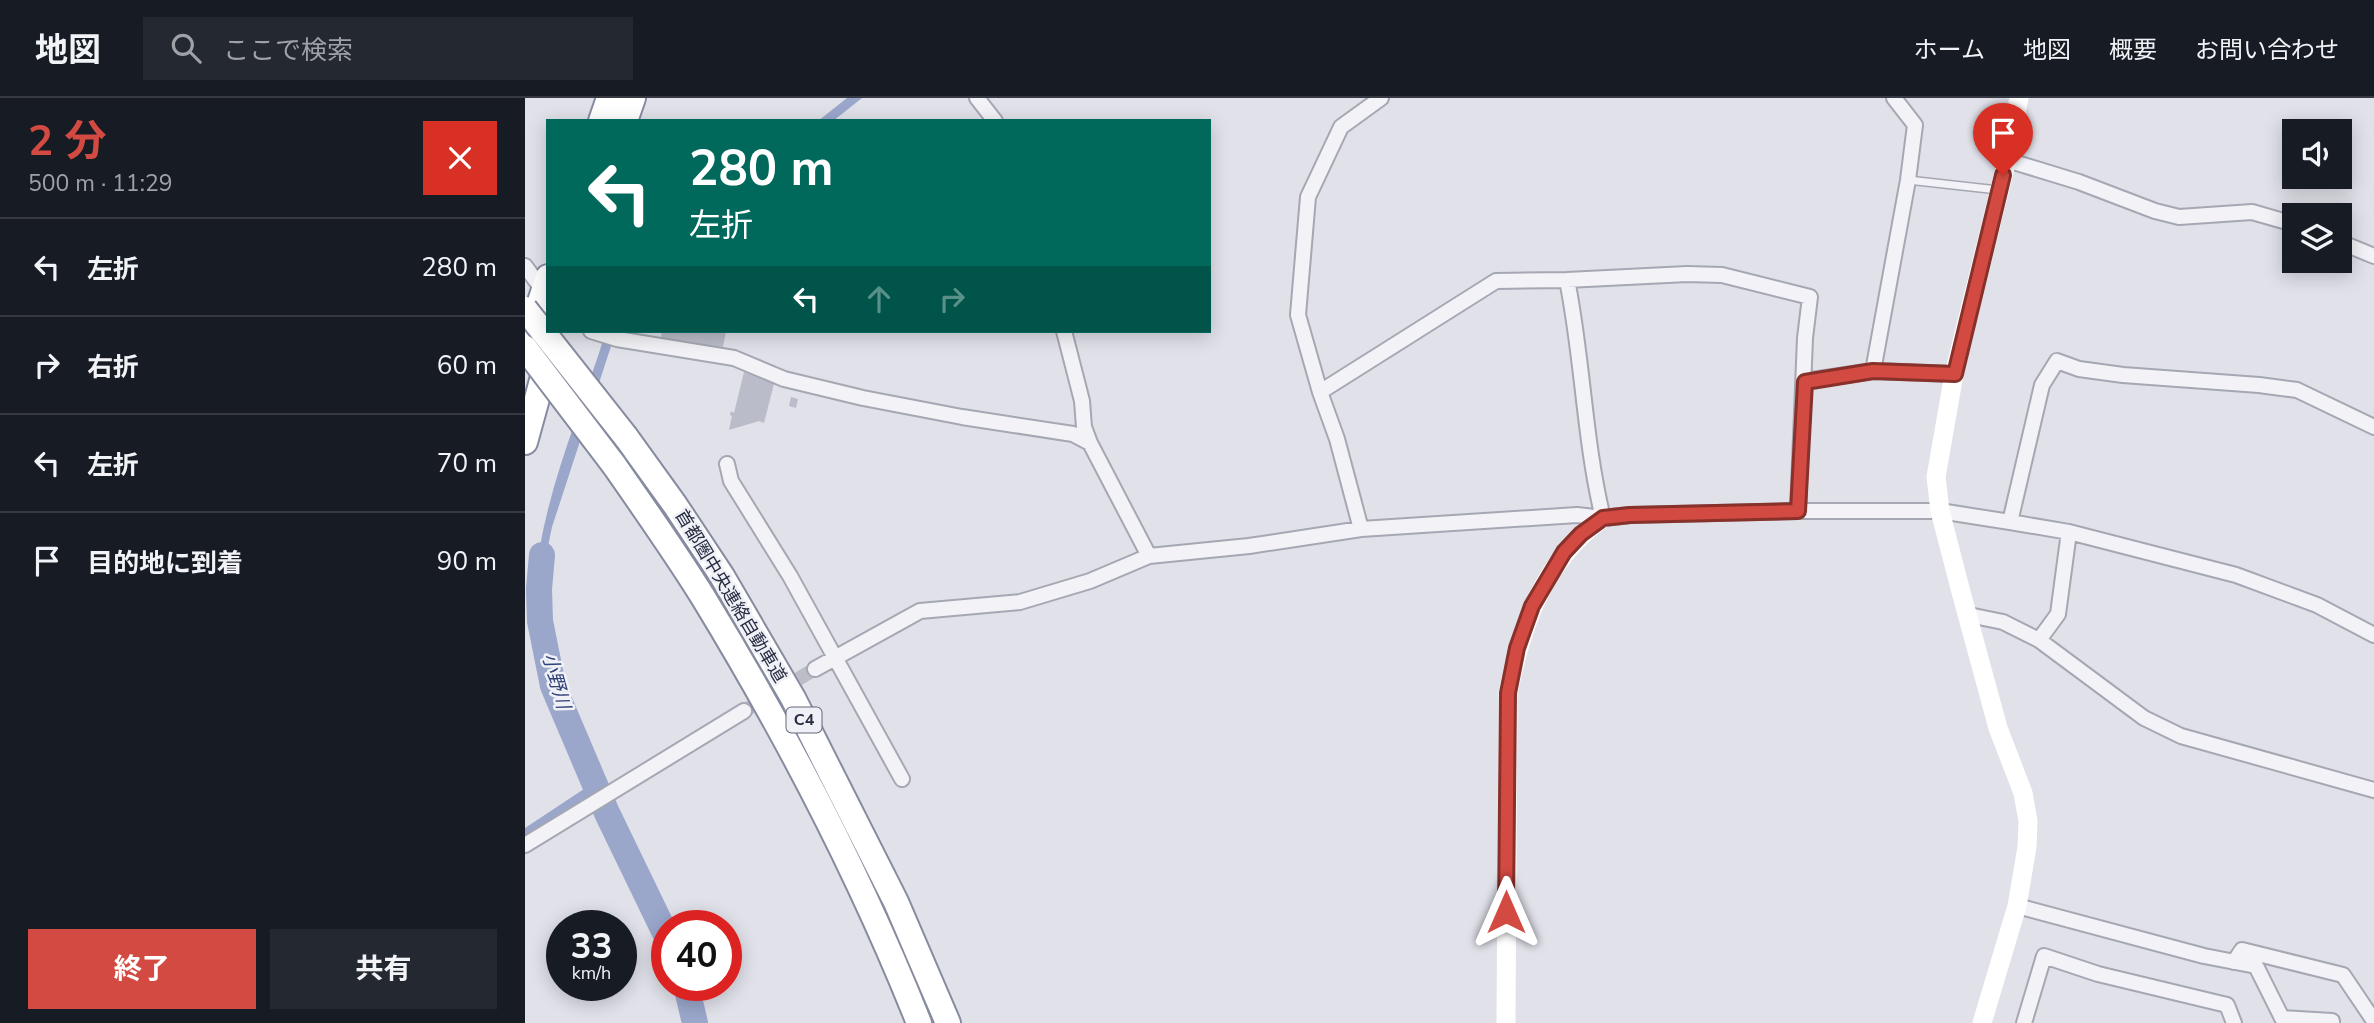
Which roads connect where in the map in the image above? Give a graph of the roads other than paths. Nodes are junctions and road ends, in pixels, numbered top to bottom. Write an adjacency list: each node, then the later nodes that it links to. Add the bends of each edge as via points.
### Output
1 (609, 98): 7 (highway)
2 (633, 98): 8 (highway)
3 (977, 98): 9 (street)
4 (1381, 98): 27 (street, via 1341,127 1308,197 1298,315)
5 (1894, 98): 11 (street, via 1915,125)
6 (2019, 98): 10 (street)
7 (602, 119)
8 (626, 119)
9 (993, 119)
10 (2007, 160): 12 (street); 13 (street, via 2179,217 2252,212)
11 (1908, 180): 12 (lane); 24 (street)
12 (1999, 191): 25 (street)
13 (2282, 221)
14 (2352, 247): 15 (street)
15 (2374, 256)
16 (525, 266): 18 (street)
17 (1567, 280): 26 (street, via 1722,275 1810,297); 27 (street, via 1496,281); 34 (street)
18 (546, 288): 23 (highway)
19 (525, 309): 53 (highway, 首都圏中央連絡自動車道 / C4, bridge, via 626,437 722,576 793,698 895,902)
20 (555, 333): 29 (highway)
21 (598, 333): 30 (street, via 734,358 784,379 863,398 1073,435)
22 (1065, 333): 30 (street)
23 (525, 348): 52 (highway, 首都圏中央連絡自動車道 / C4, bridge, via 614,465 702,596 819,803)
24 (1873, 371): 25 (street); 26 (street)
25 (1955, 374): 33 (street, via 1936,477)
26 (1805, 382): 32 (street)
27 (1320, 392): 36 (street)
28 (2374, 427): 35 (street, via 2297,390 2123,375 2079,369 2057,360 2042,385)
29 (525, 442)
30 (1090, 443): 38 (street)
31 (727, 464): 42 (street, via 731,481)
32 (1798, 511): 33 (street); 34 (street)
33 (1940, 512): 35 (street); 39 (street)
34 (1603, 518): 36 (street, via 1577,515); 54 (street, via 1564,552 1532,606 1508,693)
35 (2010, 522): 37 (street)
36 (1361, 529): 38 (street)
37 (2070, 532): 40 (street, via 2236,575 2317,605); 41 (street, via 2058,614)
38 (1149, 556): 42 (street, via 1090,581 1020,602 920,611)
39 (1969, 615): 41 (street, via 2003,622); 48 (street, via 2028,821)
40 (2374, 635)
41 (2039, 640): 46 (street, via 2144,718 2181,736)
42 (835, 657): 43 (street); 45 (street)
43 (815, 669)
44 (744, 711): 47 (street)
45 (902, 779)
46 (2374, 790)
47 (525, 845)
48 (2017, 906): 49 (street); 55 (street)
49 (2234, 962): 50 (street, via 2256,966); 51 (street, via 2242,950 2343,975)
50 (2283, 1021): 58 (street)
51 (2374, 1021)
52 (919, 1023)
53 (948, 1023)
54 (1506, 1023)
55 (1982, 1023)
56 (2024, 1023): 57 (street, via 2044,956 2227,1005)
57 (2234, 1023)
58 (2332, 1023)

